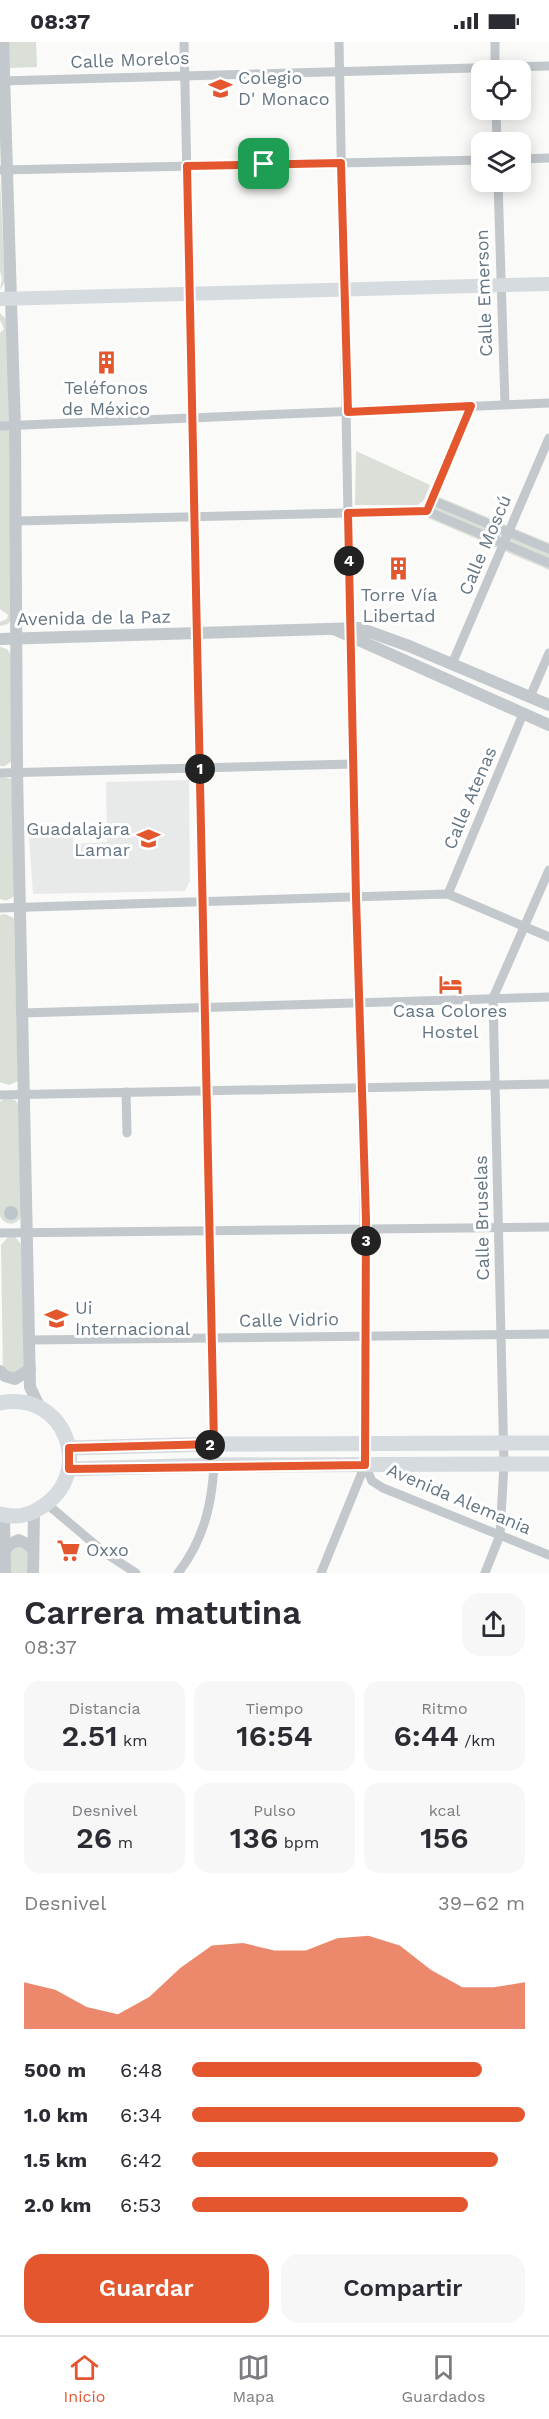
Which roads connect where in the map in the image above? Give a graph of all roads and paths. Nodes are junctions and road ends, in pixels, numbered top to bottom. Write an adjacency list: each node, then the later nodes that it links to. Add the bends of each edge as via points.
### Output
1 (3, 42): 11 (street)
2 (184, 42): 10 (street)
3 (339, 42): 9 (street)
4 (495, 42): 5 (street)
5 (495, 60)
6 (549, 66): 7 (street, Calle Morelos)
7 (531, 67)
8 (471, 69): 9 (street, Calle Morelos)
9 (340, 70): 10 (street, Calle Morelos); 15 (street)
10 (185, 75): 11 (street, Calle Morelos); 16 (street)
11 (2, 80): 17 (street)
12 (549, 158): 13 (street)
13 (531, 159)
14 (471, 160): 15 (street)
15 (341, 163): 16 (street); 21 (street)
16 (187, 166): 17 (street); 22 (street)
17 (4, 170): 23 (street)
18 (498, 192): 20 (street, Calle Emerson)
19 (549, 284): 20 (main road)
20 (500, 286): 21 (main road); 25 (street, Calle Emerson)
21 (344, 290): 22 (main road); 28 (street)
22 (190, 294): 23 (main road); 29 (street)
23 (6, 299): 30 (street)
24 (544, 403): 25 (street); 27 (street)
25 (505, 404): 26 (street)
26 (471, 406): 28 (street); 33 (street)
27 (549, 408)
28 (348, 412): 29 (street); 35 (street)
29 (193, 417): 30 (street); 36 (street)
30 (15, 425): 31 (street); 37 (street)
31 (0, 426)
32 (549, 438): 38 (street, Calle Moscú)
33 (431, 500): 34 (street); 38 (street)
34 (427, 511): 35 (street); 39 (street)
35 (348, 513): 36 (street); 42 (street)
36 (195, 516): 37 (street); 43 (street)
37 (17, 521): 44 (street)
38 (509, 532): 39 (street, Calle Moscú); 40 (street)
39 (504, 544): 41 (street); 47 (street, Calle Moscú)
40 (549, 549)
41 (549, 563)
42 (350, 632): 43 (street, Avenida de la Paz, via 334,629); 47 (street, Avenida de la Paz, via 359,628); 50 (street); 52 (street)
43 (197, 634): 44 (street, Avenida de la Paz); 53 (street)
44 (18, 638): 45 (street, Avenida de la Paz); 55 (street)
45 (0, 639)
46 (549, 653): 48 (street)
47 (452, 664): 48 (street, Avenida de la Paz)
48 (530, 697): 49 (street, Avenida de la Paz)
49 (549, 705)
50 (523, 714): 51 (street); 57 (street, Calle Atenas)
51 (549, 725)
52 (353, 764): 53 (street); 58 (street)
53 (200, 768): 55 (street); 59 (street)
54 (0, 772): 55 (street)
55 (17, 772): 61 (street)
56 (549, 870): 62 (street, Calle Bruselas)
57 (448, 894): 58 (street); 62 (street)
58 (356, 897): 59 (street); 66 (street)
59 (203, 902): 61 (street); 67 (street)
60 (0, 908): 61 (street)
61 (20, 908): 68 (street)
62 (525, 927): 63 (street); 65 (street, Calle Bruselas)
63 (549, 937)
64 (549, 997): 65 (street)
65 (493, 998): 66 (street); 70 (street, Calle Bruselas)
66 (359, 1002): 67 (street); 71 (street)
67 (205, 1007): 68 (street); 72 (street)
68 (22, 1012): 75 (street)
69 (549, 1084): 70 (street)
70 (495, 1085): 71 (street); 77 (street, Calle Bruselas)
71 (361, 1087): 72 (street); 79 (street)
72 (207, 1090): 73 (street); 81 (street)
73 (126, 1092): 75 (street); 76 (street)
74 (0, 1095): 75 (street)
75 (24, 1095): 80 (street)
76 (127, 1133)
77 (499, 1226): 78 (street); 79 (street); 84 (street, Calle Bruselas)
78 (549, 1227)
79 (366, 1229): 81 (street); 85 (street)
80 (27, 1232): 81 (street); 82 (street); 87 (street)
81 (210, 1232): 86 (street)
82 (0, 1233)
83 (549, 1334): 84 (street, Calle Vidrio)
84 (501, 1335): 85 (street, Calle Vidrio); 92 (street, Calle Bruselas)
85 (367, 1336): 86 (street, Calle Vidrio); 95 (street)
86 (212, 1338): 87 (street, Calle Vidrio); 94 (street)
87 (29, 1340): 88 (street)
88 (30, 1370): 89 (street, via 15,1378); 91 (street, via 30,1387)
89 (0, 1371)
90 (0, 1403): 91 (main road, via 18,1401)
91 (40, 1408): 96 (main road, via 59,1425)
92 (503, 1443): 93 (main road); 95 (main road); 97 (street, Calle Bruselas)
93 (549, 1443)
94 (214, 1444): 95 (main road); 96 (main road); 99 (street)
95 (366, 1444): 100 (street)
96 (69, 1448): 101 (main road)
97 (504, 1464): 98 (main road); 100 (main road); 104 (street, Calle Bruselas)
98 (549, 1464)
99 (214, 1465): 100 (main road); 101 (main road); 111 (street, via 203,1531)
100 (365, 1465): 104 (street, Avenida Alemania, via 372,1481 382,1488); 112 (street)
101 (69, 1469): 102 (main road, via 65,1482)
102 (41, 1508): 103 (main road); 106 (street); 110 (street)
103 (2, 1515): 105 (street)
104 (500, 1535): 107 (street, Avenida Alemania); 113 (street, Calle Bruselas)
105 (5, 1550): 106 (street, via 19,1540); 108 (street)
106 (33, 1550): 109 (street)
107 (549, 1555)
108 (5, 1573)
109 (33, 1573)
110 (136, 1573)
111 (178, 1573)
112 (321, 1573)
113 (485, 1573)

